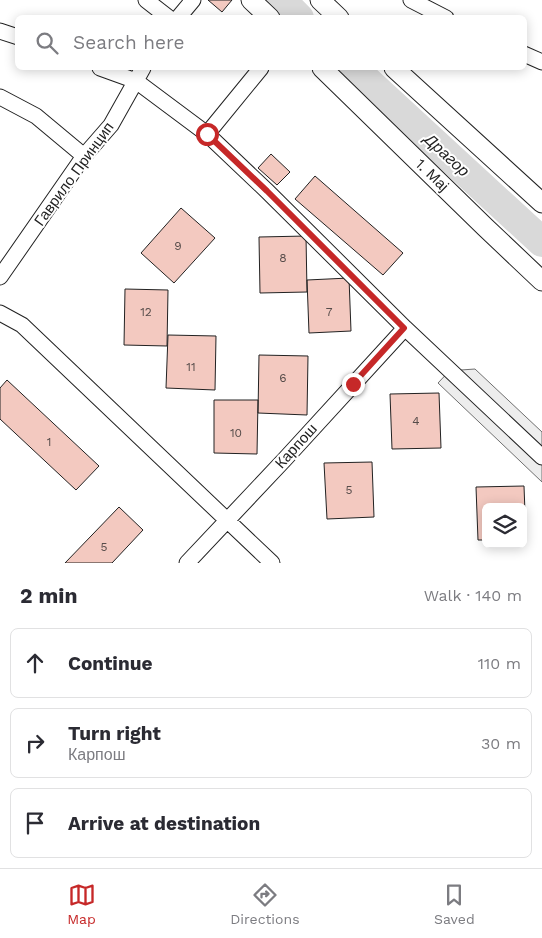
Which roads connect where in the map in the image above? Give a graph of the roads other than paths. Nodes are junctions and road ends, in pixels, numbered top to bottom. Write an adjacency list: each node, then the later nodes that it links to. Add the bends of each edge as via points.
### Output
1 (146, 0): 6 (street)
2 (192, 0): 7 (street)
3 (251, 0): 8 (street)
4 (320, 0): 9 (street)
5 (411, 0): 10 (street)
6 (165, 15)
7 (180, 15)
8 (267, 15)
9 (336, 15)
10 (440, 15)
11 (0, 31): 12 (street)
12 (15, 36)
13 (527, 55): 14 (street)
14 (542, 62)
15 (113, 70): 19 (street)
16 (259, 70): 21 (street)
17 (324, 70): 25 (street, 1. Мај)
18 (396, 70): 23 (street)
19 (140, 74): 21 (street); 22 (street, Гаврило Принцип, via 111,125)
20 (0, 98): 22 (street, via 36,116)
21 (207, 134): 27 (street)
22 (84, 156): 24 (street, Гаврило Принцип)
23 (541, 198)
24 (0, 277)
25 (542, 281)
26 (0, 314): 29 (street, via 22,326)
27 (404, 328): 28 (street); 29 (street, Карпош)
28 (542, 457)
29 (227, 520): 30 (street, Карпош); 31 (street)
30 (187, 563)
31 (272, 563)

